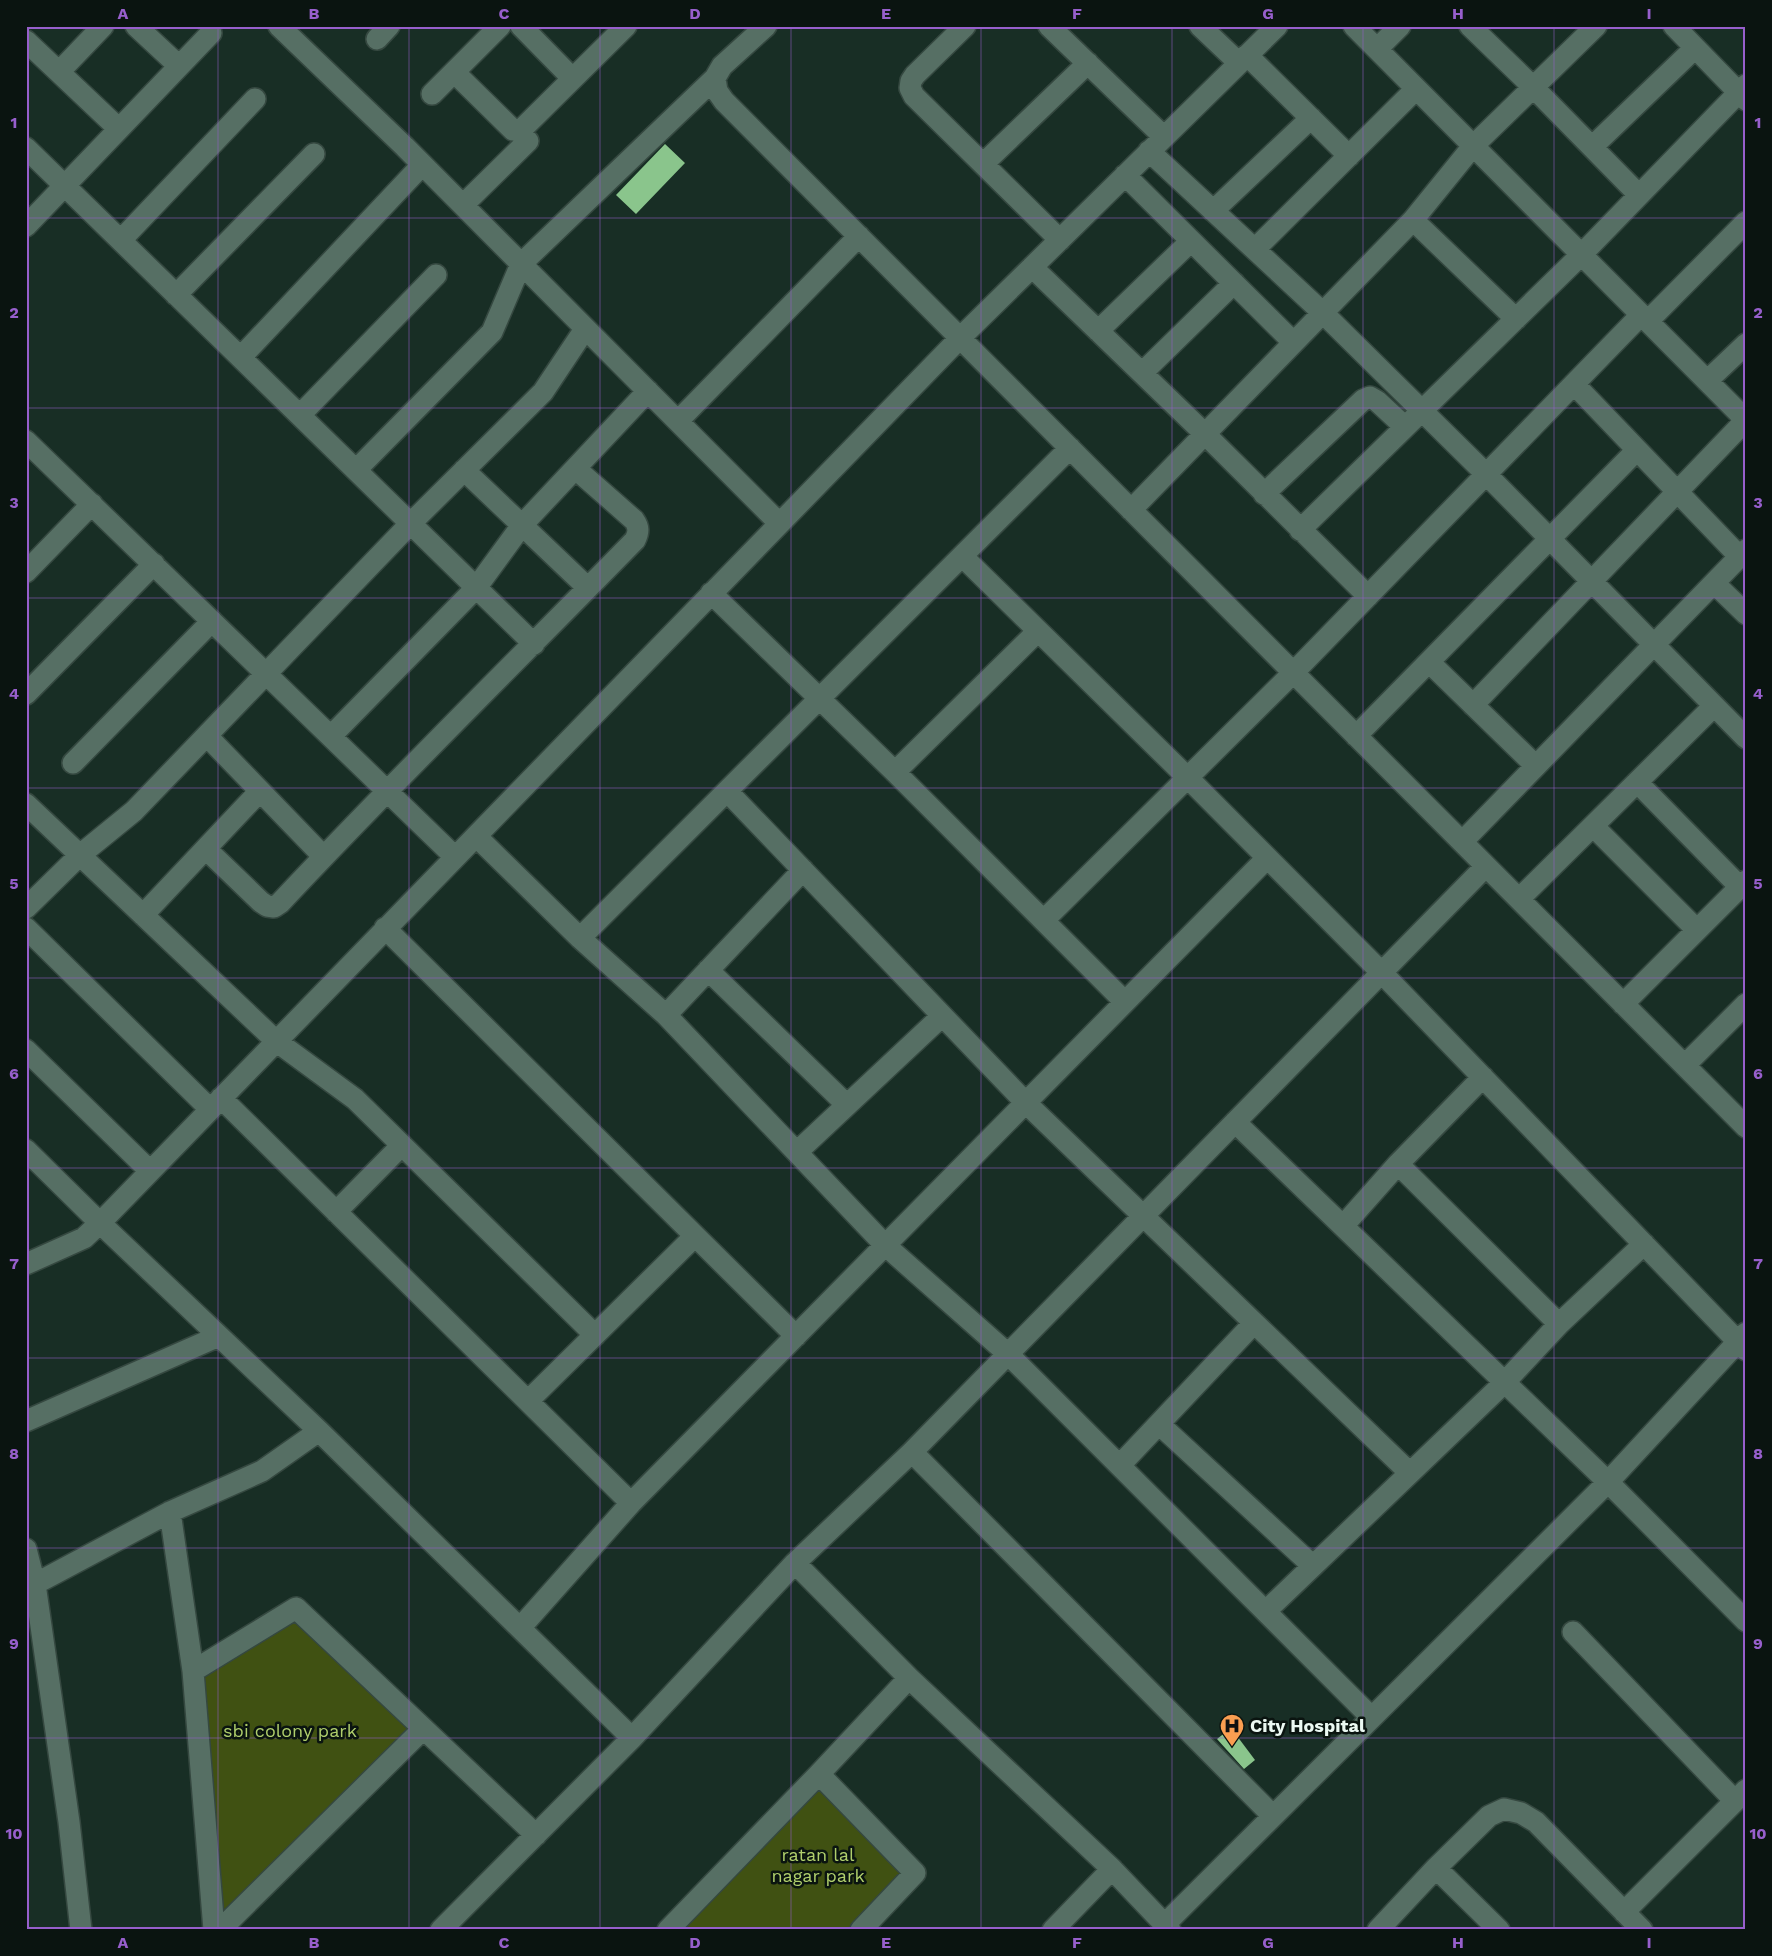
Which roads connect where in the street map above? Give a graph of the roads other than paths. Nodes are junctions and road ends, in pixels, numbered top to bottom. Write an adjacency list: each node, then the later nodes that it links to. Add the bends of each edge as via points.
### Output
1 (103, 26): 23 (street)
2 (136, 26): 22 (street)
3 (279, 26): 42 (street)
4 (500, 26): 24 (street)
5 (521, 26): 25 (street)
6 (626, 26): 25 (street)
7 (766, 26): 26 (street, via 722,66)
8 (965, 26): 41 (street, via 915,75 910,88 914,96)
9 (1049, 26): 21 (street)
10 (1200, 26): 20 (street)
11 (1276, 26): 20 (street)
12 (1354, 26): 19 (street)
13 (1400, 26): 19 (street)
14 (1596, 26): 27 (street)
15 (1474, 27): 27 (street)
16 (211, 33): 22 (street)
17 (1687, 34): 29 (street); 37 (street)
18 (26, 41): 23 (street)
19 (1377, 49): 28 (street)
20 (1243, 59): 32 (street); 35 (street)
21 (1088, 63): 35 (street); 41 (street)
22 (179, 66): 33 (street)
23 (59, 72): 33 (street)
24 (454, 72): 25 (street, via 513,130 522,129); 30 (street)
25 (572, 78)
26 (715, 78): 51 (street, via 717,91 724,101); 57 (street)
27 (1533, 87): 36 (street); 37 (street)
28 (1416, 89): 36 (street); 40 (street)
29 (1743, 92): 45 (street)
30 (432, 94)
31 (255, 99): 52 (street)
32 (1311, 118): 40 (street); 47 (street)
33 (120, 129): 44 (street)
34 (528, 141): 46 (street)
35 (1156, 144): 43 (street); 47 (street)
36 (1473, 146): 48 (street); 56 (street)
37 (1592, 147): 45 (street)
38 (26, 148): 44 (street)
39 (314, 154): 61 (street)
40 (1349, 156): 55 (street)
41 (983, 164): 53 (street)
42 (422, 165): 46 (street); 70 (street)
43 (1125, 175): 53 (street); 54 (street)
44 (65, 186): 50 (street); 52 (street)
45 (1639, 195): 56 (street)
46 (463, 205): 57 (street)
47 (1213, 211): 55 (street)
48 (1413, 220): 62 (street); 64 (street)
49 (1746, 222): 63 (street)
50 (26, 226)
51 (859, 236): 67 (street); 78 (street)
52 (121, 240): 61 (street)
53 (1060, 240): 58 (street)
54 (1191, 241): 60 (street); 66 (street)
55 (1255, 249): 62 (street)
56 (1581, 255): 63 (street); 64 (street)
57 (521, 264): 65 (street); 85 (street, via 492,332)
58 (1032, 267): 66 (street); 67 (street)
59 (436, 275): 76 (street)
60 (1234, 283): 68 (street); 71 (street)
61 (176, 295): 70 (street)
62 (1322, 312): 68 (street); 75 (street)
63 (1644, 318): 72 (street); 73 (street)
64 (1516, 319): 75 (street)
65 (585, 328): 74 (street); 86 (street, via 543,392)
66 (1098, 330): 71 (street)
67 (960, 338): 82 (street); 93 (street)
68 (1293, 342): 80 (street)
69 (1746, 344): 72 (street)
70 (241, 358): 76 (street)
71 (1142, 373): 80 (street)
72 (1707, 381): 77 (street)
73 (1574, 384): 83 (street); 87 (street)
74 (648, 392): 78 (street); 84 (street)
75 (1422, 410): 79 (street); 87 (street)
76 (300, 415): 85 (street)
77 (1746, 420): 88 (street)
78 (678, 421): 93 (street)
79 (1405, 427): 89 (street, via 1378,401 1370,397 1363,400); 95 (street)
80 (1205, 434): 89 (street); 91 (street)
81 (29, 448): 90 (street)
82 (1070, 448): 91 (street); 98 (street)
83 (1637, 450): 88 (street); 96 (street)
84 (576, 468): 94 (street); 104 (street, via 638,526 635,540)
85 (356, 470): 92 (street)
86 (464, 470): 92 (street); 94 (street)
87 (1486, 474): 96 (street); 106 (street)
88 (1677, 492): 97 (street); 101 (street)
89 (1264, 494): 95 (street)
90 (92, 504): 99 (street); 100 (street)
91 (1131, 510): 113 (street)
92 (410, 523): 103 (street); 114 (street)
93 (779, 523): 105 (street)
94 (522, 525): 103 (street); 104 (street)
95 (1300, 530): 106 (street)
96 (1550, 539): 101 (street); 112 (street)
97 (1743, 553): 102 (street)
98 (962, 556): 109 (street); 116 (street)
99 (154, 564): 108 (street); 115 (street)
100 (26, 572)
101 (1591, 581): 111 (street); 117 (street)
102 (1714, 582): 107 (street); 111 (street)
103 (476, 588): 110 (street); 120 (street)
104 (588, 588): 110 (street)
105 (711, 593): 116 (street); 133 (street)
106 (1368, 596): 113 (street)
107 (1746, 614)
108 (212, 621): 114 (street); 123 (street)
109 (1038, 631): 125 (street); 126 (street)
110 (534, 644): 129 (street)
111 (1654, 645): 118 (street); 124 (street)
112 (1430, 662): 117 (street); 121 (street)
113 (1293, 673): 121 (street); 126 (street)
114 (267, 674): 119 (street); 120 (street)
115 (26, 694)
116 (820, 698): 125 (street); 130 (street)
117 (1473, 705): 124 (street)
118 (1714, 706): 122 (street); 127 (street)
119 (207, 736): 128 (street); 136 (street, via 134,811)
120 (331, 736): 129 (street)
121 (1356, 736): 134 (street)
122 (1746, 738)
123 (73, 763)
124 (1536, 766): 134 (street)
125 (895, 772): 146 (street)
126 (1188, 778): 139 (street); 146 (street)
127 (1637, 782): 132 (street); 142 (street)
128 (260, 791): 135 (street); 137 (street)
129 (388, 791): 137 (street); 138 (street)
130 (727, 791): 141 (street); 150 (street)
131 (26, 804): 136 (street)
132 (1593, 826): 143 (street); 149 (street)
133 (476, 836): 138 (street); 150 (street)
134 (1462, 842): 140 (street)
135 (206, 849): 137 (street, via 261,902 274,907); 145 (street)
136 (80, 856): 144 (street); 145 (street)
137 (324, 856)
138 (455, 857): 148 (street)
139 (1267, 858): 152 (street); 153 (street)
140 (1486, 866): 143 (street); 152 (street)
141 (803, 870): 151 (street); 157 (street)
142 (1743, 884): 149 (street)
143 (1519, 899): 154 (street)
144 (26, 908)
145 (143, 915): 158 (street)
146 (1044, 920): 153 (street)
147 (26, 928): 162 (street)
148 (386, 928): 158 (street); 176 (street)
149 (1696, 930): 154 (street)
150 (580, 938): 156 (street)
151 (708, 970): 156 (street); 164 (street)
152 (1382, 973): 161 (street); 165 (street)
153 (1125, 1002): 163 (street)
154 (1623, 1004): 160 (street)
155 (1746, 1004): 160 (street)
156 (666, 1015): 169 (street)
157 (942, 1016): 163 (street); 164 (street)
158 (276, 1041): 162 (street); 167 (street, via 355,1100)
159 (26, 1050): 171 (street)
160 (1685, 1065): 166 (street)
161 (1483, 1077): 170 (street); 177 (street)
162 (215, 1103): 171 (street); 172 (street)
163 (1026, 1103): 173 (street); 178 (street)
164 (847, 1105): 169 (street)
165 (1235, 1122): 173 (street); 175 (street)
166 (1746, 1127)
167 (402, 1145): 172 (street); 182 (street)
168 (26, 1150): 174 (street)
169 (796, 1152): 178 (street)
170 (1398, 1164): 175 (street); 181 (street)
171 (150, 1171): 174 (street)
172 (336, 1212): 188 (street)
173 (1144, 1216): 180 (street); 186 (street)
174 (100, 1223): 179 (street, via 84,1238); 183 (street)
175 (1343, 1226): 187 (street)
176 (695, 1236): 182 (street); 184 (street)
177 (1644, 1244): 181 (street); 185 (street)
178 (885, 1245): 184 (street); 186 (street)
179 (26, 1264)
180 (1254, 1323): 190 (street); 194 (street)
181 (1559, 1324): 187 (street)
182 (595, 1335): 188 (street)
183 (219, 1336): 189 (street); 191 (street)
184 (796, 1336): 196 (street)
185 (1743, 1341): 195 (street)
186 (1008, 1354): 192 (street); 193 (street)
187 (1505, 1382): 194 (street); 195 (street)
188 (528, 1401): 196 (street)
189 (26, 1421)
190 (1159, 1424): 193 (street); 200 (street)
191 (319, 1431): 197 (street, via 262,1471); 204 (street)
192 (912, 1452): 199 (street); 213 (street)
193 (1120, 1465): 202 (street)
194 (1410, 1473): 200 (street)
195 (1608, 1482): 203 (street); 208 (street)
196 (631, 1503): 204 (street)
197 (170, 1512): 201 (street); 206 (street)
198 (26, 1549): 201 (street)
199 (795, 1563): 207 (street); 210 (street)
200 (1313, 1566): 202 (street)
201 (35, 1584): 219 (street)
202 (1266, 1611): 208 (street)
203 (1746, 1621)
204 (520, 1628): 210 (street)
205 (1573, 1632): 212 (street)
206 (193, 1671): 209 (street, via 296,1608); 220 (street)
207 (909, 1678): 211 (street); 216 (street)
208 (1371, 1717): 213 (street)
209 (423, 1729): 214 (street); 221 (street)
210 (632, 1738): 214 (street)
211 (819, 1774): 223 (street); 224 (street, via 915,1873)
212 (1740, 1796): 217 (street)
213 (1273, 1816): 218 (street)
214 (536, 1836): 222 (street)
215 (1436, 1868): 217 (street, via 1489,1816 1504,1810 1520,1813 1536,1822); 226 (street); 227 (street)
216 (1112, 1869): 218 (street); 225 (street)
217 (1624, 1912): 228 (street)
218 (1167, 1927)
219 (81, 1930)
220 (214, 1930)
221 (220, 1930)
222 (441, 1930)
223 (668, 1930)
224 (860, 1930)
225 (1053, 1930)
226 (1378, 1930)
227 (1499, 1930)
228 (1642, 1930)

